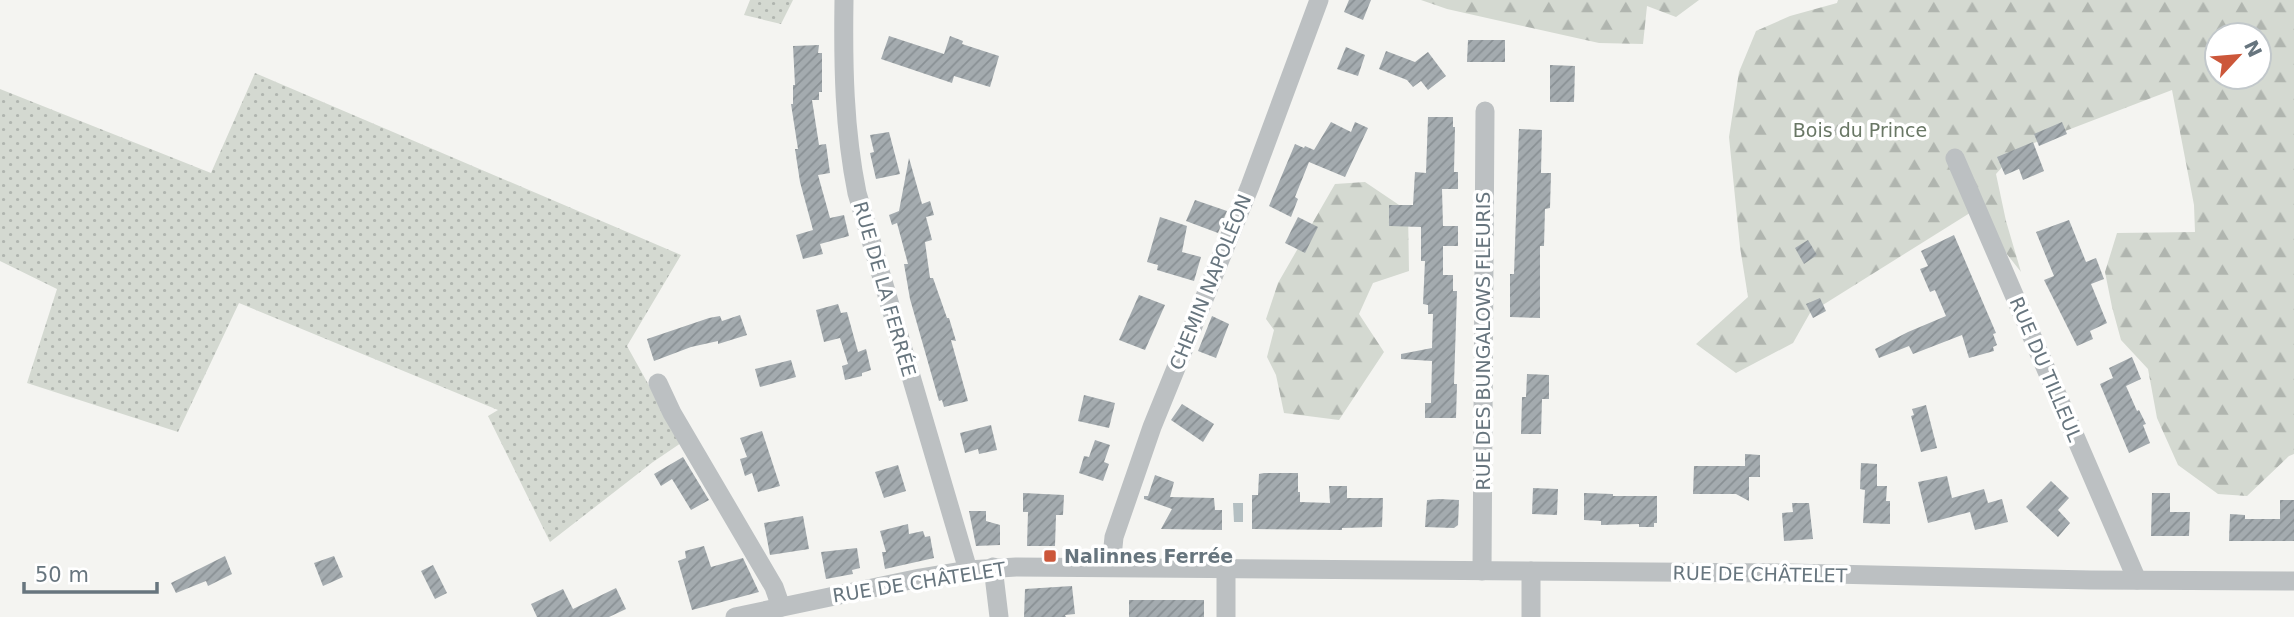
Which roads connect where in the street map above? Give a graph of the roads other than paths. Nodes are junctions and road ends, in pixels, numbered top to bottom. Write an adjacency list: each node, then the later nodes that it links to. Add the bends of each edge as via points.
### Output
1 (844, 0): 9 (street, RUE DE LA FERRÉE, via 844,103 857,193)
2 (1319, 0): 7 (street, CHEMIN NAPOLÉON, via 1152,427 1114,537)
3 (1485, 111): 10 (street, RUE DES BUNGALOWS FLEURIS)
4 (1955, 158): 12 (street, RUE DU TILLEUL)
5 (658, 383): 14 (street)
6 (993, 567): 7 (street, RUE DE CHÂTELET); 9 (street, RUE DE CHÂTELET); 16 (street)
7 (1111, 567): 8 (street, RUE DE CHÂTELET)
8 (1226, 569): 10 (street, RUE DE CHÂTELET); 17 (street)
9 (968, 570): 14 (street, RUE DE CHÂTELET)
10 (1482, 570): 11 (street, RUE DE CHÂTELET)
11 (1531, 571): 12 (street, RUE DE CHÂTELET); 18 (street)
12 (2137, 580): 13 (street, RUE DE CHÂTELET)
13 (2294, 581)
14 (781, 607): 15 (street, RUE DE CHÂTELET)
15 (735, 617)
16 (999, 617)
17 (1226, 617)
18 (1531, 617)

